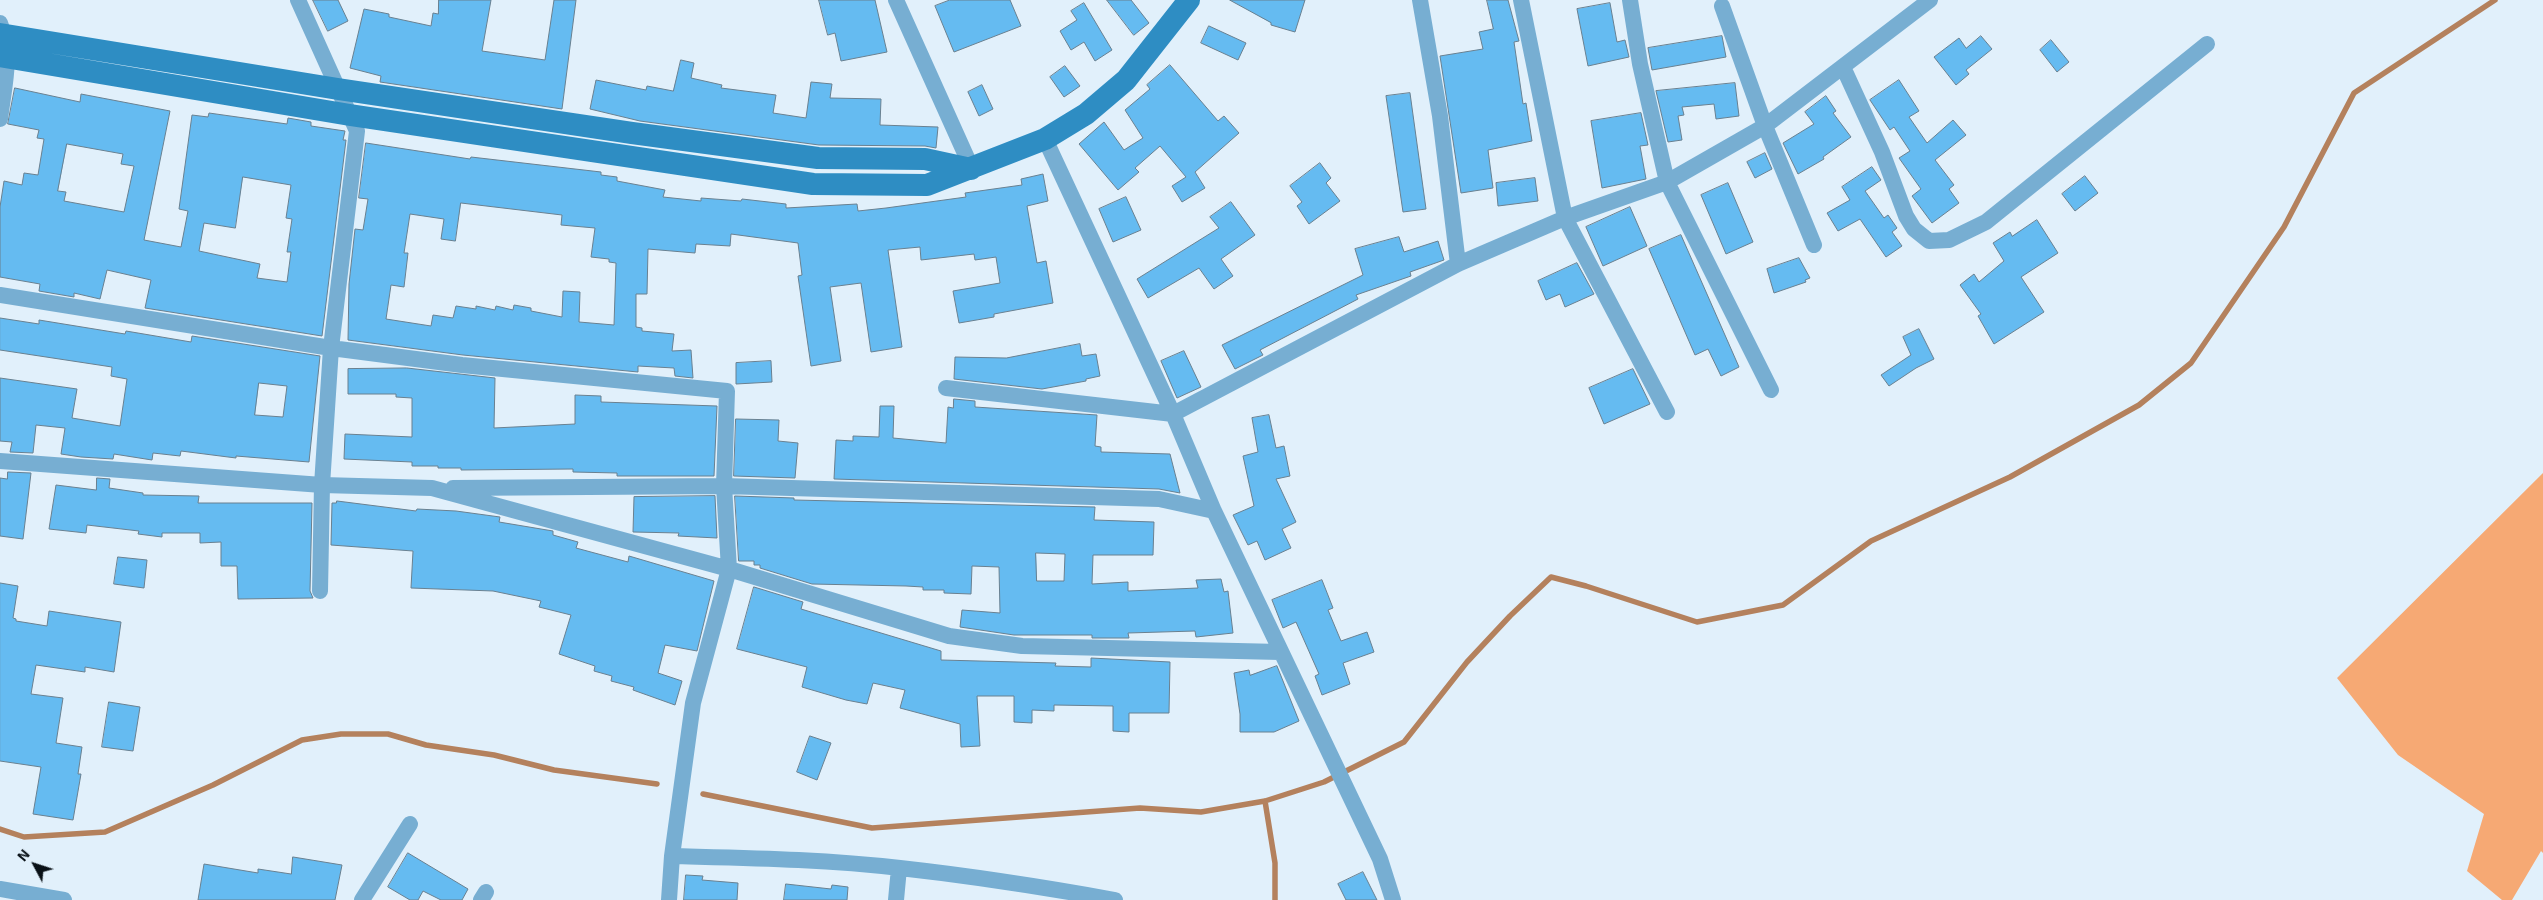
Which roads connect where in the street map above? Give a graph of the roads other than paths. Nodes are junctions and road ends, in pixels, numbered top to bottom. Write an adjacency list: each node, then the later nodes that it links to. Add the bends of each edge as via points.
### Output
1 (298, 0): 12 (street)
2 (896, 0): 19 (street)
3 (1189, 0): 17 (main road, via 1126,80 1086,114)
4 (1420, 0): 23 (street, via 1440,116)
5 (1521, 0): 21 (street)
6 (1630, 0): 20 (street, via 1640,64)
7 (1930, 0): 11 (street)
8 (1722, 6): 15 (street)
9 (3, 41): 12 (main road); 13 (main road); 14 (street)
10 (2207, 44): 11 (street, via 1986,222 1949,240 1929,242 1914,229 1906,216 1882,152)
11 (1843, 67): 15 (street)
12 (338, 89): 13 (street); 16 (main road)
13 (350, 115): 18 (main road); 25 (street, via 357,130)
14 (0, 119)
15 (1765, 126): 20 (street); 22 (street)
16 (632, 133): 18 (main road); 19 (main road, via 818,158 925,160)
17 (1045, 139): 19 (main road); 29 (street)
18 (628, 156): 19 (main road, via 814,184 927,185)
19 (972, 169)
20 (1667, 182): 21 (street); 27 (street)
21 (1565, 218): 23 (street); 28 (street)
22 (1814, 245)
23 (1458, 264): 29 (street)
24 (0, 295): 25 (street)
25 (331, 348): 31 (street); 32 (street, via 462,365 727,391)
26 (946, 388): 29 (street)
27 (1771, 390)
28 (1667, 412)
29 (1173, 414): 34 (street)
30 (0, 461): 31 (street)
31 (322, 485): 33 (street); 36 (street)
32 (724, 486): 33 (street); 34 (street, via 1159,499); 35 (street)
33 (432, 488): 35 (street)
34 (1214, 511): 37 (street)
35 (729, 569): 37 (street, via 950,636 1022,646); 39 (street, via 693,704)
36 (320, 591)
37 (1280, 652): 48 (street, via 1380,859)
38 (410, 824): 44 (street)
39 (672, 856): 40 (street, via 785,859); 45 (street)
40 (899, 868): 46 (street); 47 (street, via 1009,881)
41 (0, 889): 42 (street)
42 (19, 896): 43 (street)
43 (64, 900)
44 (362, 900)
45 (669, 900)
46 (896, 900)
47 (1115, 900)
48 (1393, 900)

